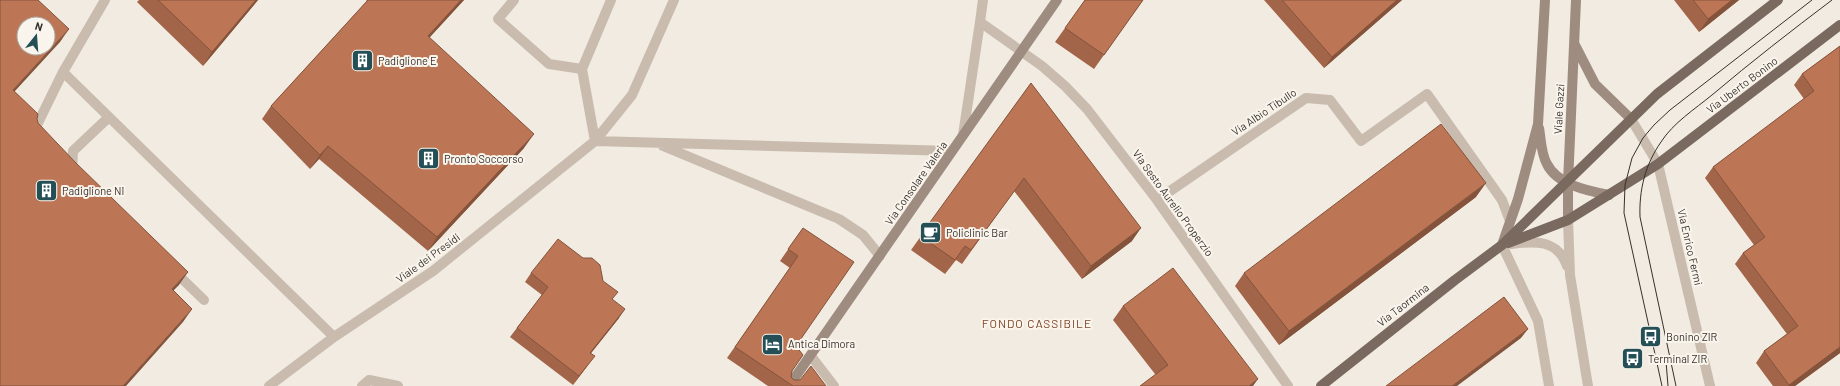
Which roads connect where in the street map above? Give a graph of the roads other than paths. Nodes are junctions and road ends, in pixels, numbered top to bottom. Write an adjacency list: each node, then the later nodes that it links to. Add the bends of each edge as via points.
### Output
1 (105, 0): 15 (street)
2 (514, 0): 14 (street, via 498,19 549,64)
3 (611, 0): 14 (street)
4 (674, 0): 20 (street, Viale dei Presidi, via 632,95)
5 (983, 0): 10 (street)
6 (1057, 0): 13 (main road, Via Consolare Valeria)
7 (1545, 0): 18 (main road, Viale Gazzi)
8 (1576, 0): 12 (main road, Viale Gazzi)
9 (1778, 0): 17 (main road, via 1657,94)
10 (980, 22): 13 (street); 19 (street)
11 (1840, 25): 25 (main road, Via Uberto Bonino)
12 (1574, 44): 17 (main road, via 1595,84); 26 (main road, Viale Gazzi)
13 (1020, 52): 19 (main road, Via Consolare Valeria); 28 (street, Via Sesto Aurelio Properzio, via 1042,66 1087,109)
14 (582, 69): 20 (street)
15 (63, 72): 16 (street); 21 (street, via 34,131)
16 (109, 117): 24 (street, via 73,151 75,174); 36 (street)
17 (1631, 119): 25 (street, Via Enrico Fermi); 26 (main road)
18 (1538, 124): 26 (main road, via 1547,165); 30 (main road)
19 (963, 135): 23 (main road, Via Consolare Valeria)
20 (595, 141): 22 (street); 36 (street, Viale dei Presidi, via 433,271)
21 (45, 143)
22 (658, 143): 23 (street); 32 (street, via 839,219 863,235)
23 (952, 151): 32 (main road, Via Consolare Valeria)
24 (62, 160)
25 (1658, 164): 27 (main road, Via Uberto Bonino); 47 (street, Via Enrico Fermi)
26 (1568, 183): 27 (main road); 29 (main road, Viale Gazzi); 31 (main road)
27 (1609, 195): 29 (main road, Via Uberto Bonino)
28 (1157, 200): 30 (street, Via Albio Tibullo, via 1306,98 1330,100 1361,141 1427,94 1502,200); 43 (street, Via Sesto Aurelio Properzio)
29 (1568, 220): 31 (main road, Via Uberto Bonino); 34 (street)
30 (1510, 222): 31 (main road)
31 (1502, 245): 34 (street, via 1530,241 1548,244 1564,256); 44 (main road, Via Taormina); 45 (street, via 1538,321)
32 (880, 256): 37 (main road, Via Consolare Valeria)
33 (165, 263): 35 (street)
34 (1570, 275): 46 (street)
35 (204, 300)
36 (334, 337): 38 (street, Viale dei Presidi)
37 (811, 356): 41 (main road, Via Consolare Valeria); 42 (street)
38 (269, 386)
39 (362, 386): 40 (street, via 369,380)
40 (398, 386)
41 (789, 386)
42 (834, 386)
43 (1288, 386)
44 (1321, 386)
45 (1549, 386)
46 (1588, 386)
47 (1710, 386)

